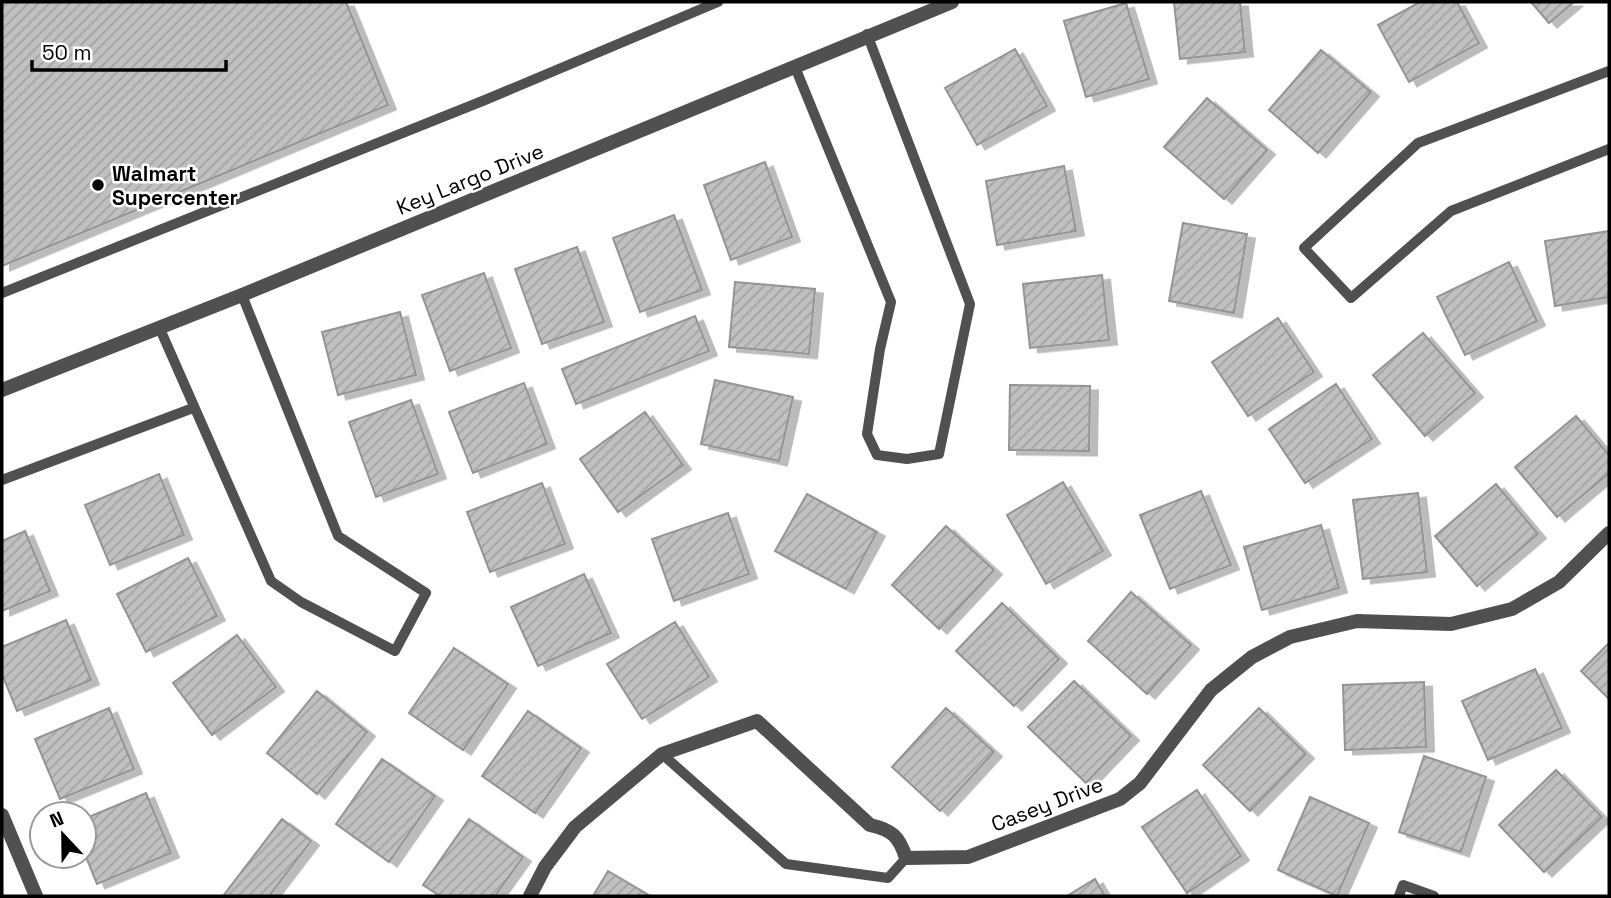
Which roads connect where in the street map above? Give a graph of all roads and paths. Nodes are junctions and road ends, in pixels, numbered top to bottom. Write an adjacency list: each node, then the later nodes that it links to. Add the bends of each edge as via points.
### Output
1 (718, 2): 7 (lane)
2 (952, 2): 3 (street, Key Largo Drive)
3 (867, 34): 4 (street, Key Largo Drive); 4 (lane, via 970,304 939,454 907,459 877,455 867,434 891,302)
4 (795, 67): 8 (street, Key Largo Drive)
5 (1609, 71): 6 (lane, via 1418,143 1304,248 1351,298 1451,211)
6 (1609, 149)
7 (2, 293)
8 (242, 295): 9 (street, Key Largo Drive); 11 (lane, via 338,537 426,593 395,650 271,581)
9 (160, 329): 10 (street, Key Largo Drive); 11 (lane)
10 (2, 390)
11 (193, 408): 12 (lane)
12 (2, 480)
13 (1609, 533): 16 (street, Casey Drive, via 1559,582 1513,609 1451,624 1357,621 1290,637 1252,657 1211,690 1140,783 1120,799 968,856)
14 (662, 754): 16 (lane, via 786,864 888,878); 16 (street, via 757,721 870,825 890,830 900,839); 18 (street, via 575,827)
15 (2, 815): 17 (street)
16 (906, 858)
17 (36, 896)
18 (530, 896)
19 (1399, 896): 20 (lane, via 1403,885)
20 (1434, 896)

